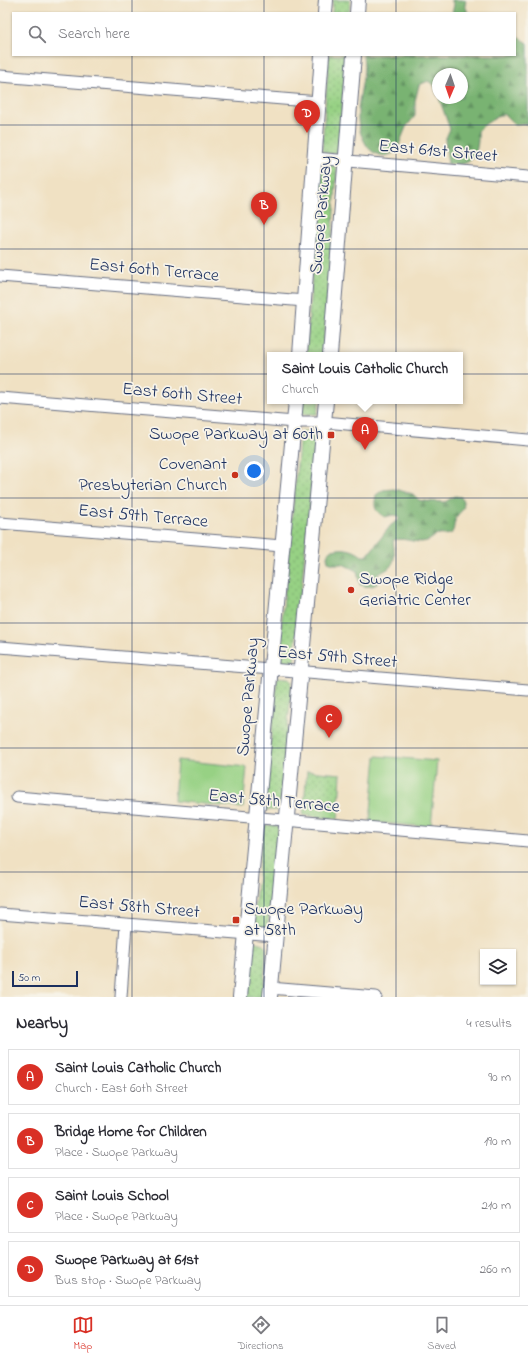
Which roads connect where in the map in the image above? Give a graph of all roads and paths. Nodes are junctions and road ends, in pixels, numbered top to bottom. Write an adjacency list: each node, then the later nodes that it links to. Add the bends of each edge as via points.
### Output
1 (326, 0): 3 (main road)
2 (358, 0): 4 (main road)
3 (326, 12)
4 (357, 12)
5 (322, 56): 8 (main road, Swope Parkway)
6 (354, 56): 10 (main road, Swope Parkway)
7 (0, 76): 8 (street)
8 (319, 102): 9 (main road, Swope Parkway)
9 (315, 158): 10 (street, East 61st Street); 13 (main road, Swope Parkway)
10 (346, 161): 11 (street, East 61st Street); 15 (main road, Swope Parkway)
11 (528, 178)
12 (0, 276): 13 (street, East 60th Terrace)
13 (305, 301): 14 (main road, Swope Parkway)
14 (300, 352)
15 (330, 352)
16 (0, 398): 19 (street, East 60th Street)
17 (296, 404): 19 (main road, Swope Parkway)
18 (326, 404): 20 (main road)
19 (295, 422): 20 (street, East 60th Street); 23 (main road, Swope Parkway)
20 (324, 422): 21 (street, East 60th Street); 26 (main road)
21 (528, 440)
22 (0, 523): 23 (street, East 59th Terrace)
23 (282, 546): 25 (main road, Swope Parkway)
24 (0, 647): 25 (street, East 59th Street)
25 (271, 669): 26 (street, East 59th Street); 29 (main road, Swope Parkway)
26 (300, 671): 27 (street, East 59th Street); 30 (main road)
27 (528, 690)
28 (18, 797): 29 (street, East 58th Terrace)
29 (257, 818): 30 (street, East 58th Terrace); 34 (main road, Swope Parkway)
30 (286, 821): 31 (street, East 58th Terrace); 35 (main road)
31 (528, 841)
32 (0, 914): 33 (street, East 58th Street)
33 (126, 925): 34 (street, East 58th Street); 37 (street)
34 (246, 934): 35 (street, East 58th Street); 38 (main road, Swope Parkway)
35 (275, 936): 36 (main road)
36 (270, 993): 39 (street)
37 (121, 997)
38 (240, 997)
39 (376, 997)

